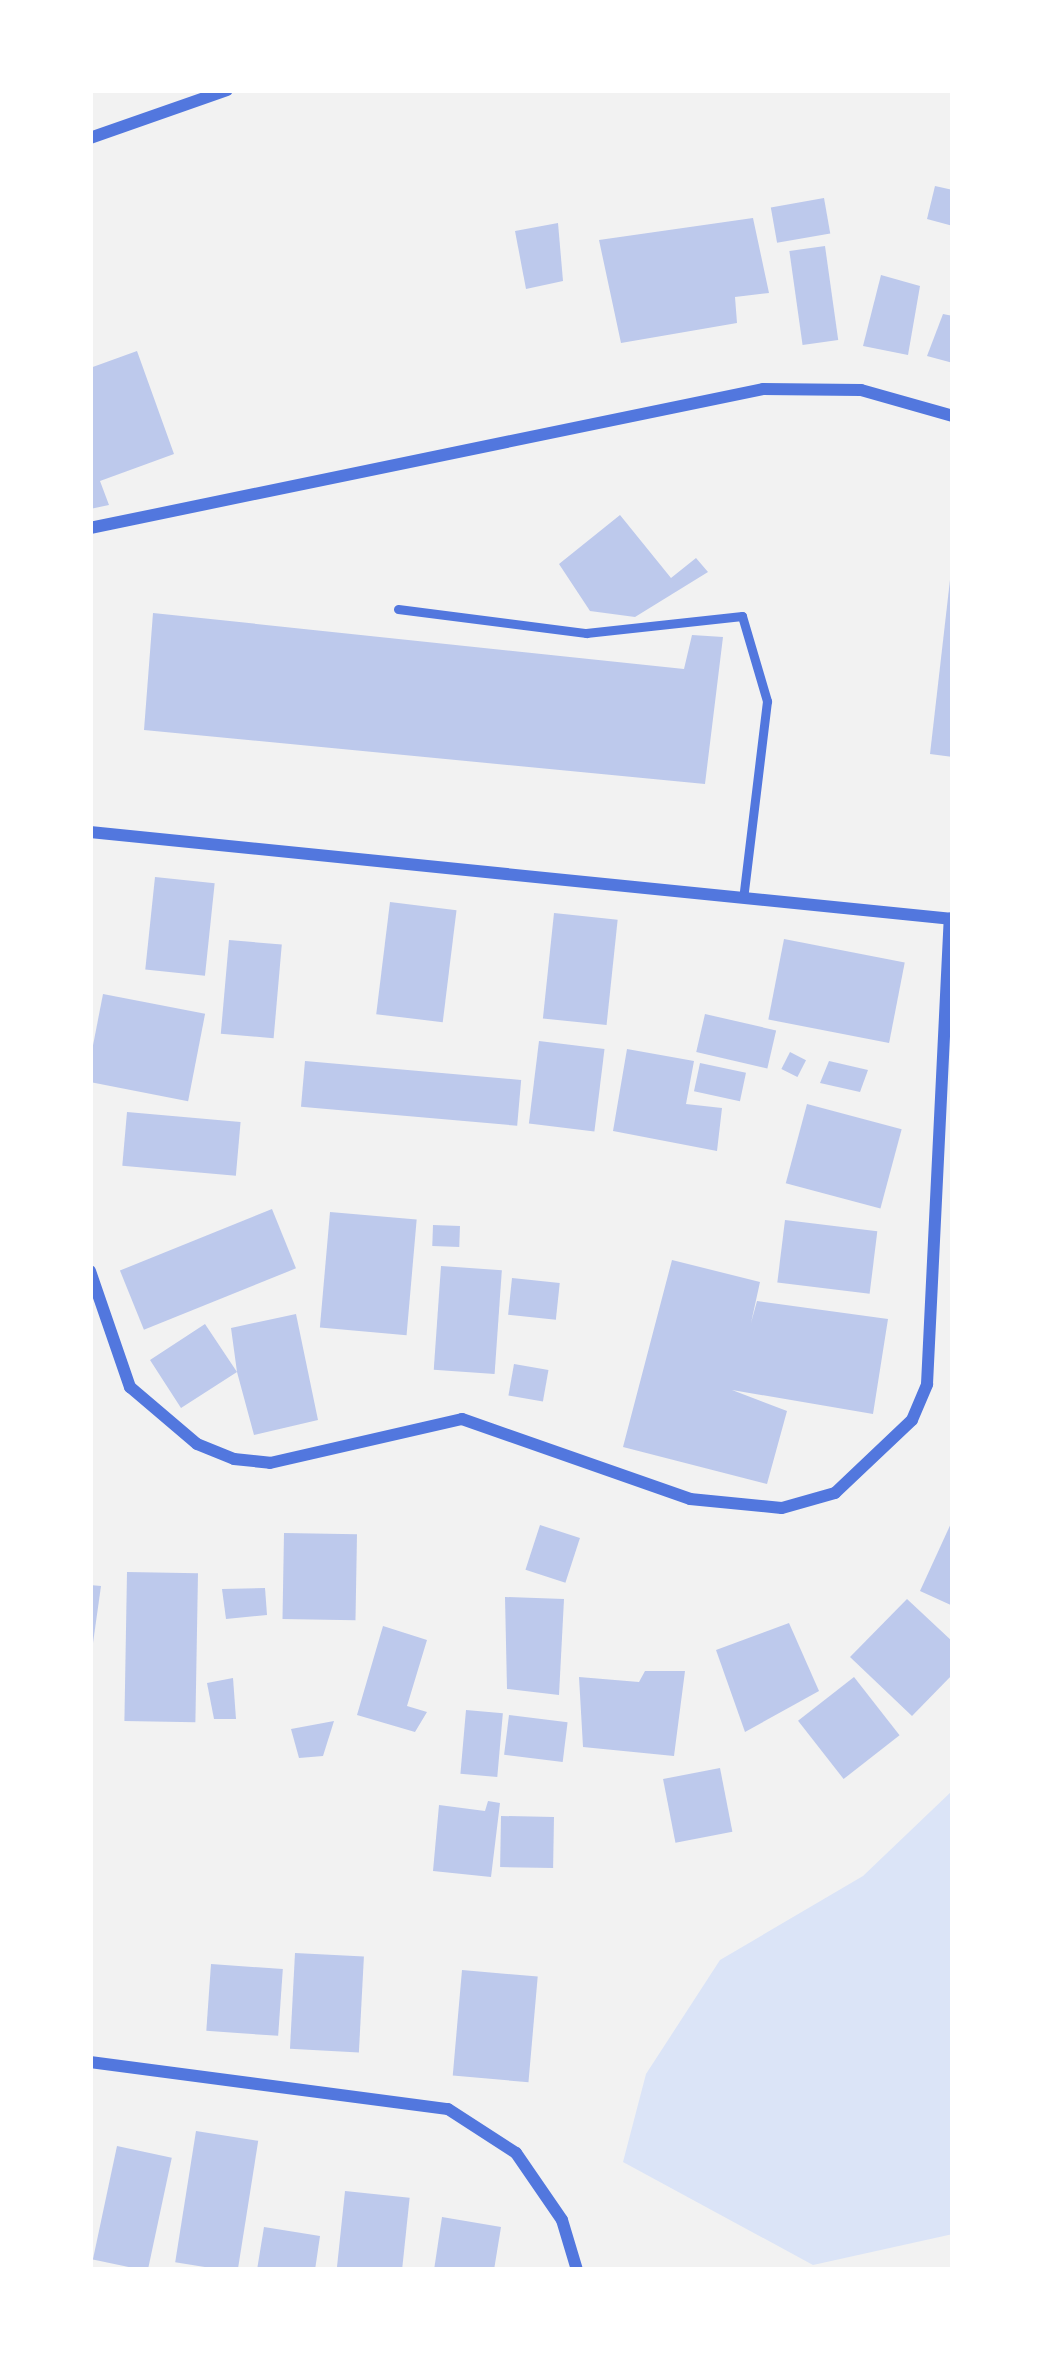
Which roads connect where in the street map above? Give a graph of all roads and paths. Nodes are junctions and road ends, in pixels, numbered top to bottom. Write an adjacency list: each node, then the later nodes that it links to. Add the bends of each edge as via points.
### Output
1 (227, 90): 2 (street)
2 (90, 138)
3 (953, 416): 4 (street, via 861,390 743,391)
4 (90, 528)
5 (398, 609): 7 (lane, via 586,633 742,616 767,700)
6 (90, 832): 7 (street)
7 (743, 898): 8 (street)
8 (951, 919): 9 (street, via 927,1384 912,1420 835,1492 782,1508 690,1499 441,1418 271,1463 234,1459 197,1444 130,1387)
9 (90, 1271)
10 (90, 2062): 11 (street, via 448,2109 517,2153 562,2219)
11 (577, 2270)

